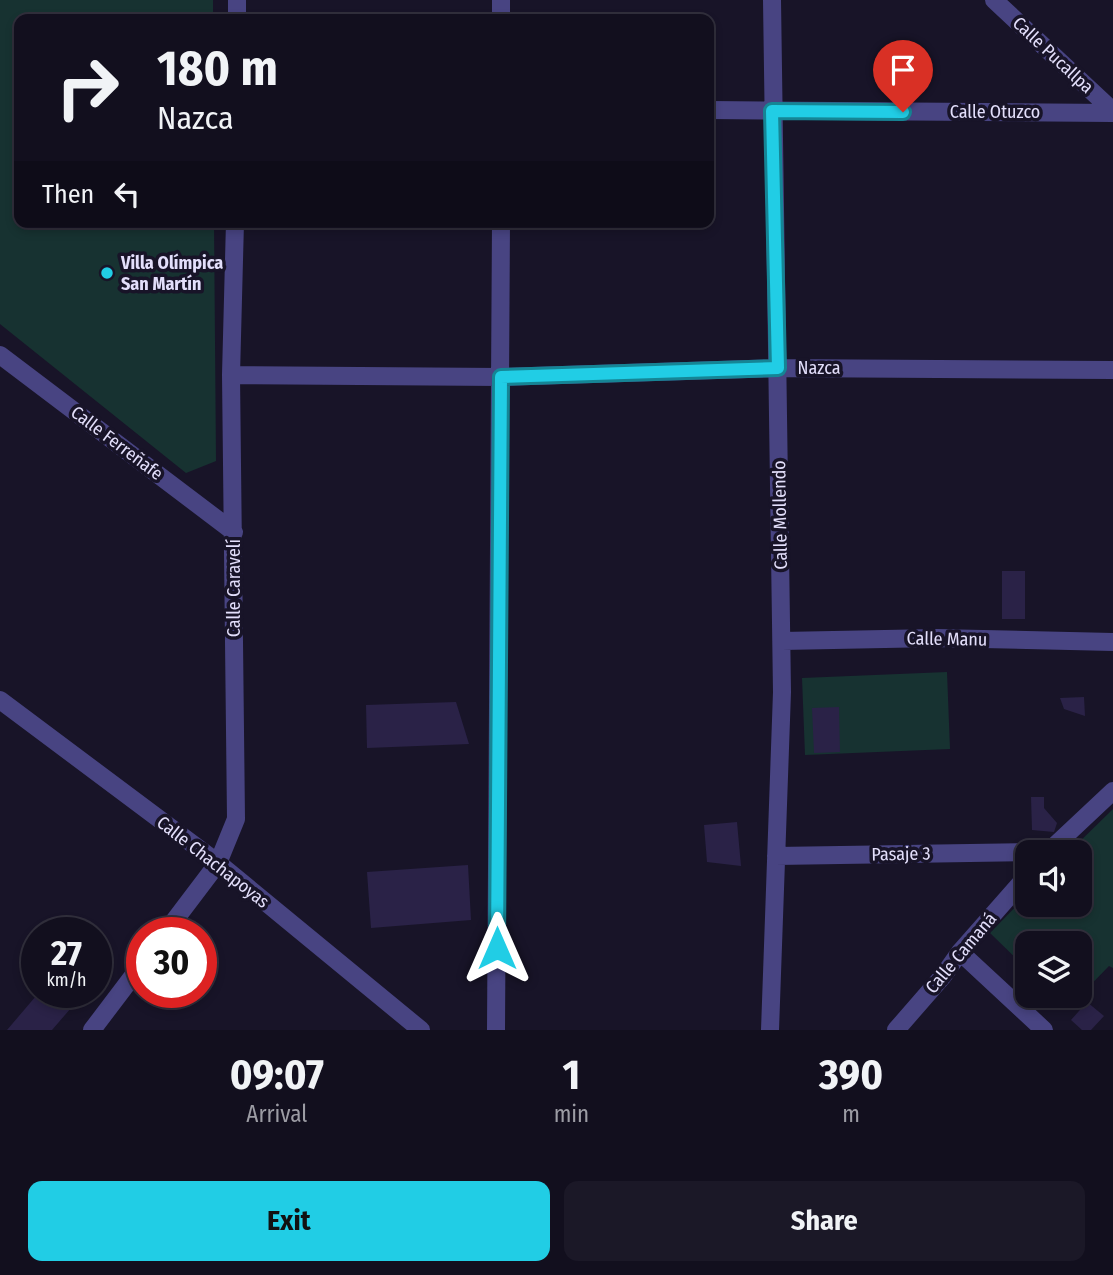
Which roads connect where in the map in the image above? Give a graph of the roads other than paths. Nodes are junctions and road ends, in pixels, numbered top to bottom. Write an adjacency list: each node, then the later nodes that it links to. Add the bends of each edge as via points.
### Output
1 (772, 0): 4 (street, Calle Mollendo)
2 (993, 0): 5 (street, Calle Pucallpa)
3 (714, 110): 4 (street, Calle Otuzco)
4 (772, 111): 5 (street, Calle Otuzco); 9 (street, Calle Mollendo)
5 (1113, 112)
6 (235, 228): 11 (street, Calle Caravelí)
7 (501, 228): 12 (street)
8 (0, 355): 13 (street, Calle Ferreñafe)
9 (778, 368): 10 (street, Nazca); 12 (street, Nazca); 14 (street, Calle Mollendo)
10 (1113, 370)
11 (231, 375): 12 (street, Nazca); 13 (street, Calle Caravelí)
12 (501, 377): 28 (street)
13 (234, 532): 21 (street, Calle Caravelí, via 236,819)
14 (782, 640): 15 (street, Calle Manu); 20 (street, Calle Mollendo)
15 (1113, 642)
16 (0, 700): 21 (street, Calle Chachapoyas)
17 (1113, 791): 18 (street)
18 (1061, 840)
19 (1015, 852): 20 (street, Pasaje 3)
20 (776, 856): 29 (street, Calle Mollendo)
21 (218, 863): 23 (street, Calle Caravelí); 27 (street, Calle Chachapoyas)
22 (1015, 890): 24 (street, Calle Camaná)
23 (177, 917)
24 (960, 952): 30 (street, Calle Camaná); 31 (street)
25 (126, 985): 26 (street)
26 (92, 1030)
27 (421, 1030)
28 (496, 1030)
29 (769, 1030)
30 (896, 1030)
31 (1044, 1030)

